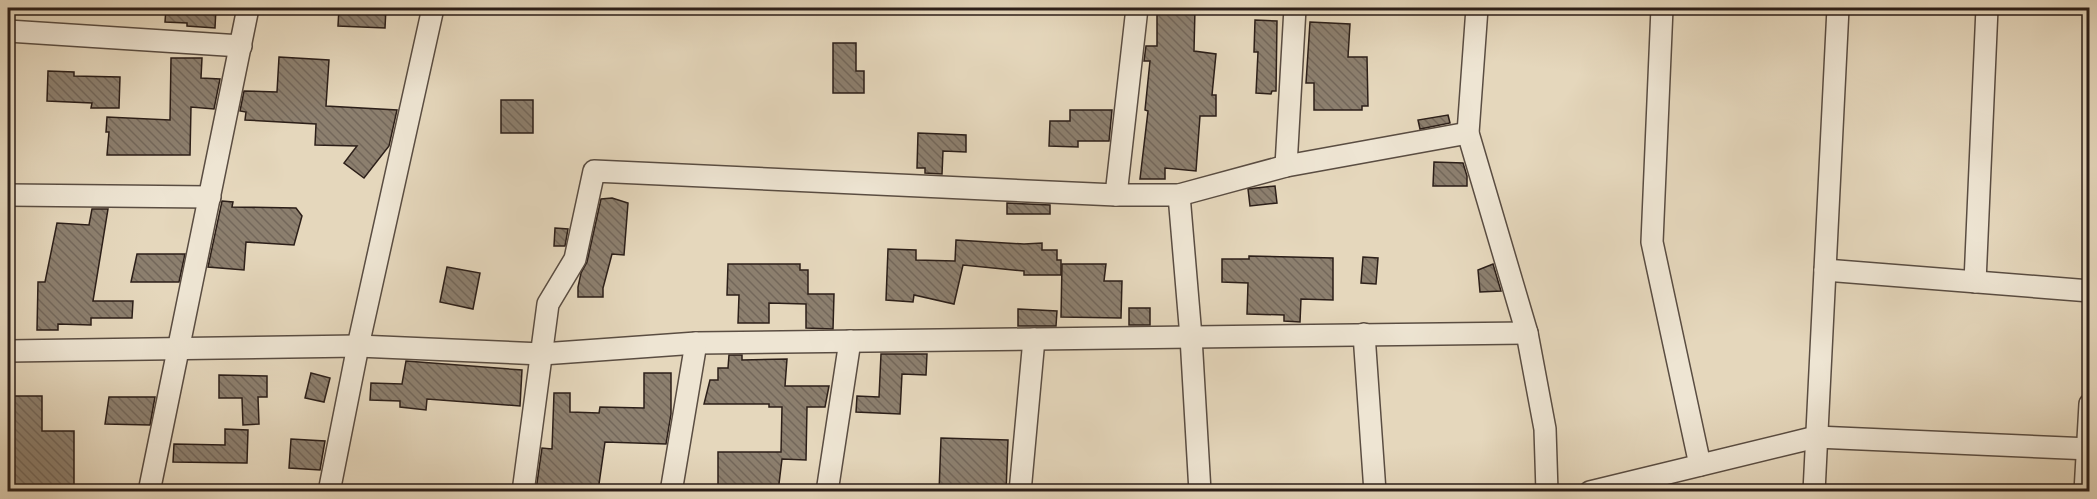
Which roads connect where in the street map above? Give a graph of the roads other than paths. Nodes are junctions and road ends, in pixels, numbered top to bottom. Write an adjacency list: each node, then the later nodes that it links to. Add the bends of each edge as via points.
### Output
1 (248, 8): 10 (street)
2 (433, 8): 26 (street)
3 (1137, 8): 14 (street)
4 (1295, 8): 12 (street)
5 (1477, 8): 11 (street)
6 (1662, 8): 33 (street, via 1652,242)
7 (1838, 8): 17 (street)
8 (1987, 8): 18 (street)
9 (8, 31): 10 (street)
10 (241, 46): 16 (street)
11 (1468, 133): 12 (street); 20 (street)
12 (1286, 166): 15 (street)
13 (8, 195): 16 (street)
14 (1116, 195): 15 (street); 29 (street, via 594,171 574,259 548,304)
15 (1179, 195): 22 (street)
16 (210, 197): 27 (street)
17 (1825, 270): 18 (street); 31 (street)
18 (1975, 282): 19 (street)
19 (2090, 291)
20 (1527, 333): 21 (street); 42 (street, via 1545,429)
21 (1364, 334): 22 (street); 41 (street)
22 (1191, 337): 23 (street); 40 (street)
23 (1034, 339): 24 (street); 39 (street)
24 (850, 341): 25 (street); 38 (street)
25 (696, 343): 29 (street); 37 (street)
26 (358, 346): 27 (street); 29 (street); 35 (street)
27 (179, 349): 28 (street); 34 (street)
28 (8, 351)
29 (542, 354): 36 (street)
30 (2090, 404): 32 (street)
31 (1816, 437): 32 (street); 33 (street); 44 (street)
32 (2089, 448): 45 (street)
33 (1700, 465): 43 (street)
34 (149, 492)
35 (329, 492)
36 (523, 492)
37 (671, 492)
38 (827, 492)
39 (1020, 492)
40 (1200, 492)
41 (1375, 492)
42 (1547, 492)
43 (1590, 492)
44 (1814, 492)
45 (2085, 492)

